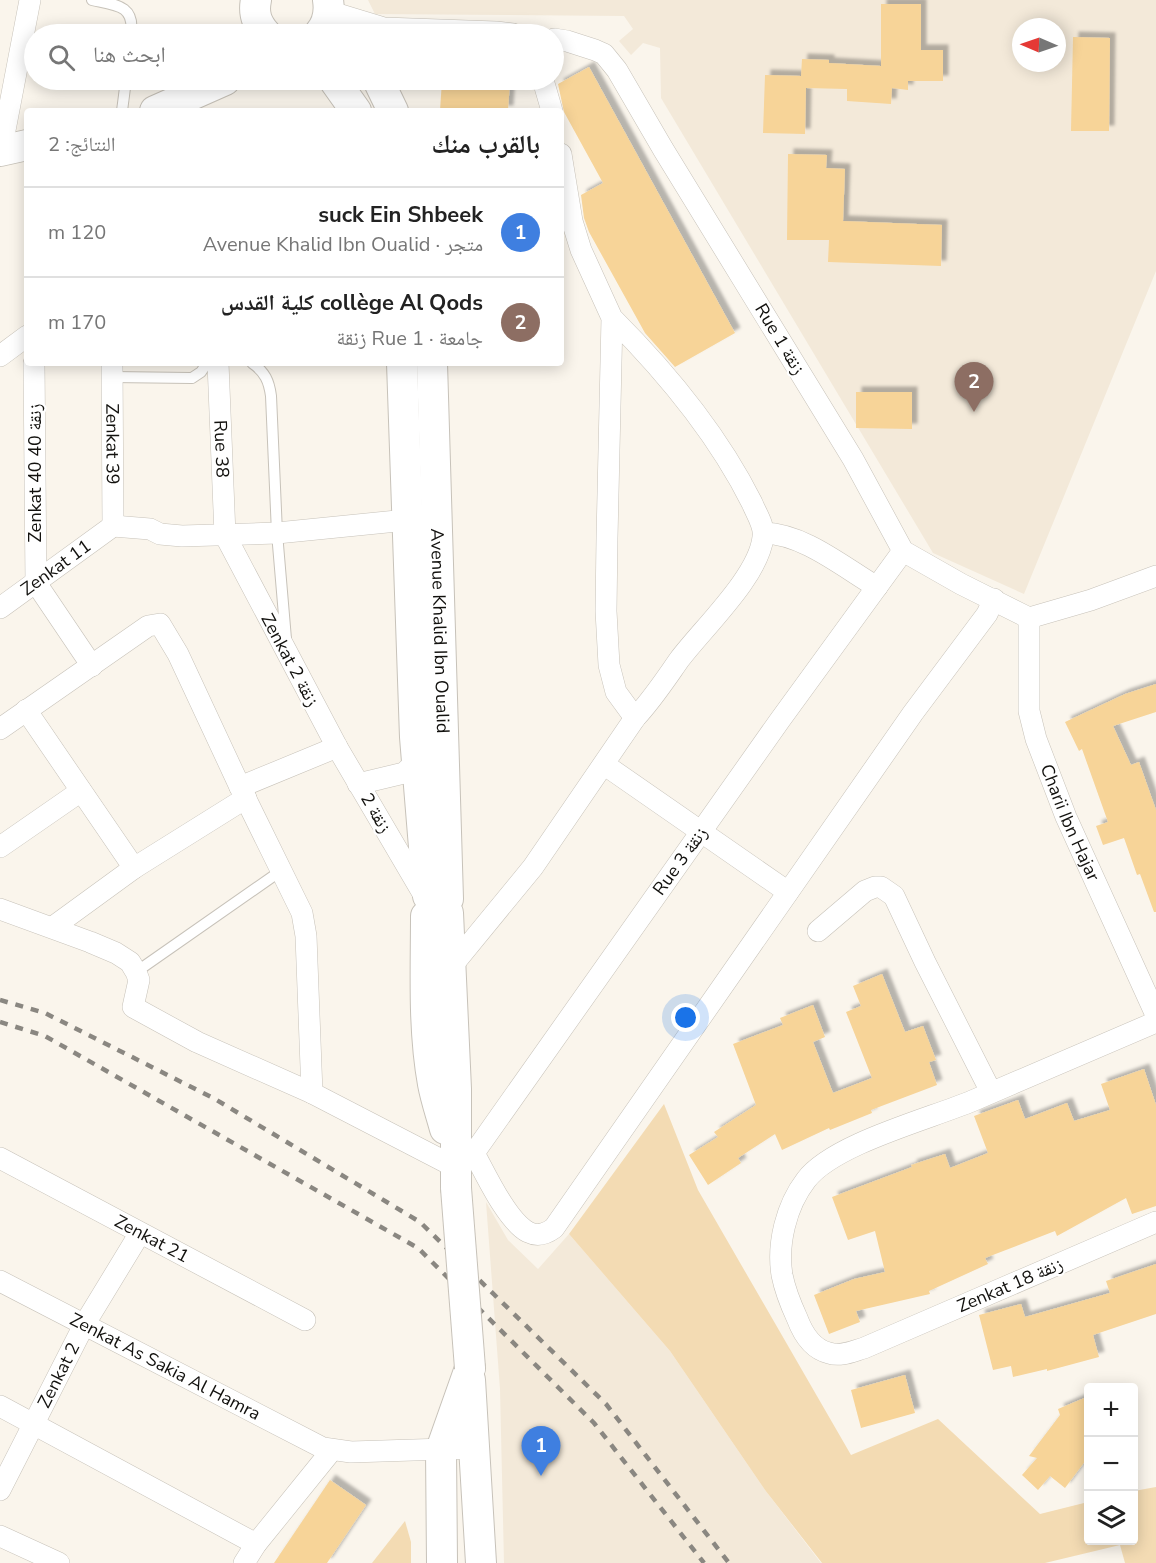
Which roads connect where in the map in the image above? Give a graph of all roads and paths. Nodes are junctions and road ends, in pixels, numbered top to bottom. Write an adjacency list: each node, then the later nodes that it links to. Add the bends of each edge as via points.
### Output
1 (30, 0): 5 (street)
2 (92, 0): 6 (lane, via 121,7 132,18)
3 (255, 2): 7 (main road); 8 (main road)
4 (328, 21): 9 (street)
5 (27, 24)
6 (132, 24)
7 (242, 24)
8 (258, 24)
9 (352, 24)
10 (564, 41): 39 (street, Rue 1 زنقة, via 604,54 617,70 853,459)
11 (24, 43): 22 (street)
12 (125, 90): 17 (lane)
13 (210, 90): 18 (main road)
14 (341, 90): 19 (main road)
15 (383, 90): 20 (main road)
16 (546, 90): 21 (street)
17 (122, 108)
18 (163, 108)
19 (354, 108)
20 (392, 108)
21 (551, 108)
22 (9, 149)
23 (564, 172): 24 (street, via 581,250)
24 (612, 318): 37 (street, via 705,428 746,492); 49 (street, via 607,549 609,665 615,692)
25 (24, 338): 26 (street)
26 (0, 356)
27 (34, 366): 41 (street, Zenkat 40 زنقة 40)
28 (205, 366): 33 (lane, via 192,378)
29 (219, 366): 38 (street, Rue 38)
30 (257, 366): 36 (lane, via 269,382)
31 (402, 366): 34 (main road, Avenue Khalid Ibn Oualid)
32 (432, 366): 62 (main road, Avenue Khalid Ibn Oualid)
33 (112, 370): 35 (street, Zenkat 39)
34 (407, 520): 36 (street); 52 (main road, Avenue Khalid Ibn Oualid)
35 (113, 526): 38 (street, via 150,529 168,536); 41 (street, Zenkat 11)
36 (278, 532): 38 (street); 46 (lane)
37 (764, 533): 42 (street, via 800,541); 49 (street, via 759,554 743,581)
38 (225, 535): 46 (street, Zenkat 2 زنقة)
39 (903, 551): 42 (street, Rue 3 زنقة); 43 (street)
40 (1156, 576): 45 (street)
41 (36, 583): 44 (street, Zenkat 11); 47 (street)
42 (877, 587): 57 (street, Rue 3 زنقة)
43 (994, 599): 45 (street); 61 (street)
44 (0, 609)
45 (1029, 618): 68 (street, Charii Ibn Hajar, via 1029,711 1036,739 1066,817)
46 (287, 654): 51 (street, Zenkat 2 زنقة)
47 (92, 666): 48 (street); 56 (street, via 148,626 160,624)
48 (27, 710): 50 (street); 55 (street)
49 (635, 718): 53 (street)
50 (0, 729)
51 (337, 747): 54 (street, Zenkat 2 زنقة); 56 (street)
52 (416, 762): 54 (street, زنقة 2, via 404,773); 62 (main road, Avenue Khalid Ibn Oualid)
53 (605, 765): 57 (street); 66 (street, via 533,867)
54 (358, 784): 62 (street, زنقة 2)
55 (81, 791): 58 (street); 59 (street)
56 (243, 793): 59 (street); 60 (street)
57 (701, 832): 61 (street); 73 (street, Rue 3 زنقة)
58 (0, 847)
59 (134, 868): 64 (street)
60 (282, 870): 67 (lane); 71 (street, via 305,927)
61 (788, 892): 73 (street, via 554,1228 538,1235 528,1232)
62 (435, 905): 66 (main road, Avenue Khalid Ibn Oualid); 73 (main road, Avenue Khalid Ibn Oualid, via 427,1035 438,1105)
63 (0, 909): 64 (street)
64 (53, 927): 67 (street, via 116,953 130,962)
65 (818, 931): 70 (street, via 865,891 880,887 894,896)
66 (451, 967): 73 (main road, Avenue Khalid Ibn Oualid)
67 (136, 972): 71 (street, via 138,986 133,1007 196,1042)
68 (1156, 1015)
69 (1156, 1022): 70 (street, Zenkat 18 زنقة)
70 (992, 1092): 74 (street, Zenkat 18 زنقة, via 872,1138 825,1163 806,1180 783,1235 782,1275 788,1298 812,1345 841,1355 864,1348)
71 (312, 1093): 73 (street)
72 (0, 1158): 75 (street, Zenkat 21)
73 (462, 1169): 79 (main road, Avenue Khalid Ibn Oualid, bridge)
74 (1156, 1222)
75 (140, 1233): 77 (street, Zenkat 21); 78 (street, Zenkat 2)
76 (0, 1281): 78 (street, Zenkat As Sakia Al Hamra)
77 (305, 1320)
78 (84, 1325): 81 (street, Zenkat 2); 83 (street, Zenkat As Sakia Al Hamra)
79 (470, 1368): 82 (main road, Avenue Khalid Ibn Oualid); 84 (main road, Avenue Khalid Ibn Oualid)
80 (0, 1406): 81 (street)
81 (33, 1424): 85 (street, Zenkat 2); 87 (street)
82 (476, 1448): 84 (street, Zenkat As Sakia Al Hamra); 91 (main road, Avenue Khalid Ibn Oualid)
83 (332, 1450): 84 (street, Zenkat As Sakia Al Hamra); 87 (street)
84 (441, 1450): 90 (main road, Avenue Khalid Ibn Oualid)
85 (0, 1490)
86 (0, 1536): 88 (street)
87 (256, 1544): 89 (street)
88 (59, 1563)
89 (244, 1563)
90 (442, 1563)
91 (482, 1563)

